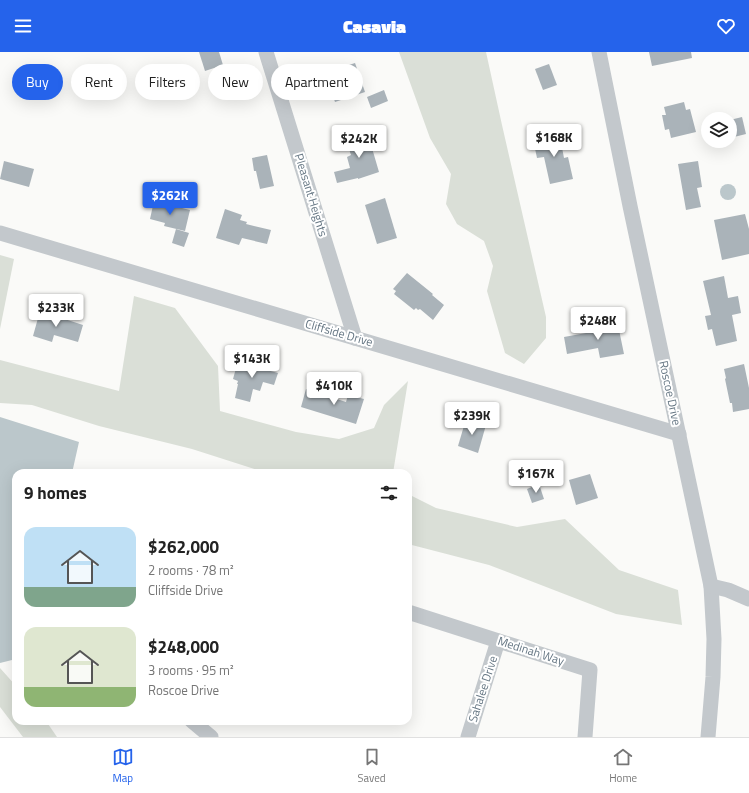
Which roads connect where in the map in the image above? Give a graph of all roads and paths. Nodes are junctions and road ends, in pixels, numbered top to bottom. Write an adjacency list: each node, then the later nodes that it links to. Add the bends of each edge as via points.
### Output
1 (266, 52): 4 (street, Pleasant Heights)
2 (599, 52): 5 (street, Roscoe Drive)
3 (0, 233): 4 (street, Cliffside Drive)
4 (355, 338): 5 (street, Cliffside Drive)
5 (679, 434): 6 (street, Roscoe Drive)
6 (711, 586): 7 (street); 14 (street, Roscoe Drive, via 714,670)
7 (749, 599)
8 (412, 613): 9 (street, Medinah Way)
9 (498, 641): 12 (street, Sahalee Drive); 13 (street, Medinah Way, via 590,670)
10 (197, 725): 11 (street)
11 (212, 737)
12 (468, 737)
13 (585, 737)
14 (708, 737)

